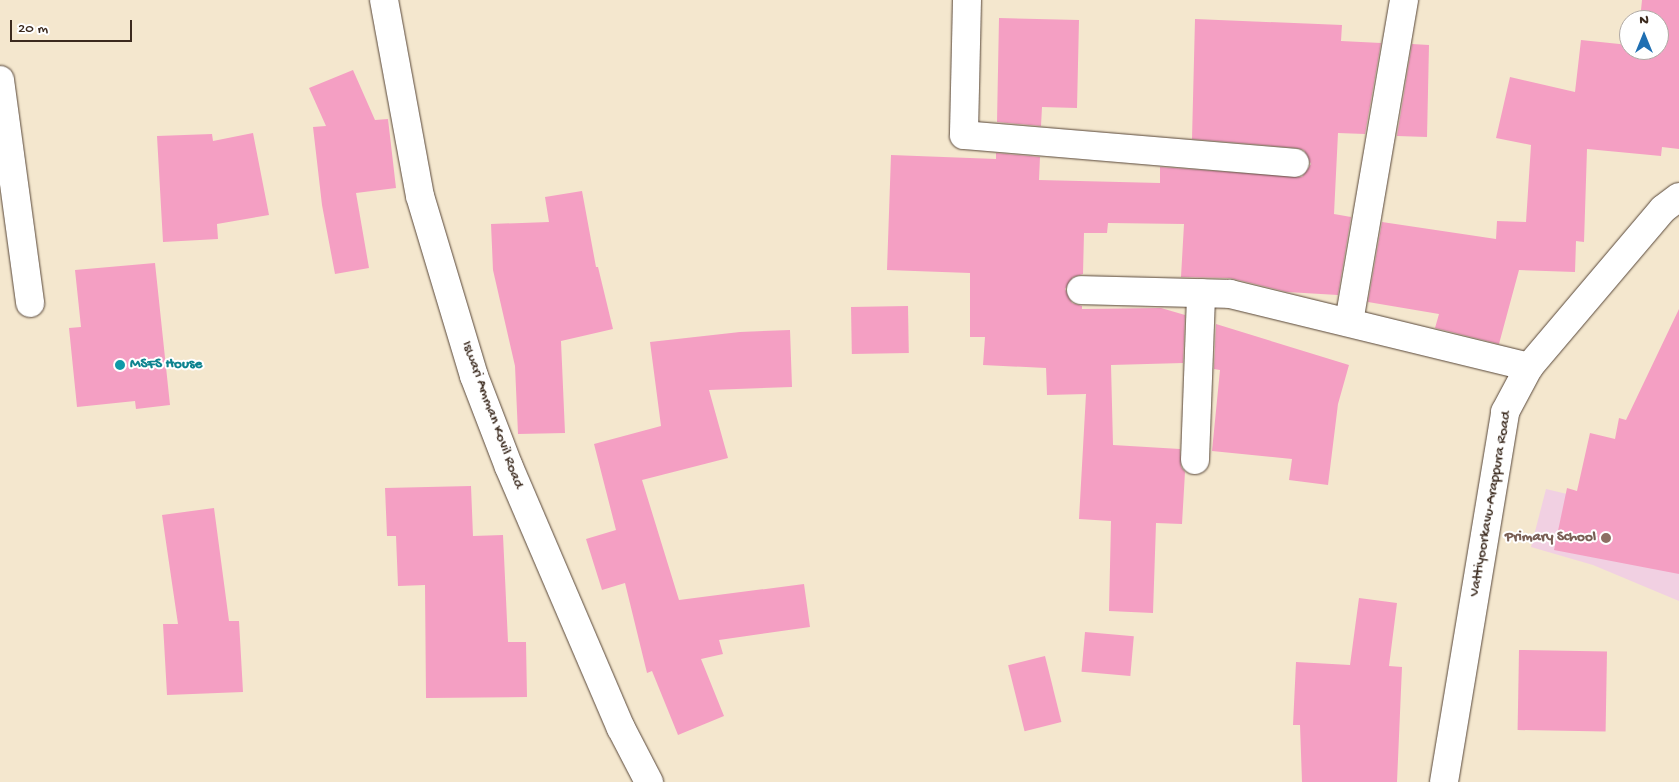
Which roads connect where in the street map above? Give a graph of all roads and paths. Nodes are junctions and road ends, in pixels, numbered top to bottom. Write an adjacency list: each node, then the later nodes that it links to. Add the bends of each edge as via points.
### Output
1 (384, 0): 14 (street, Iswari Amman Kovil Road, via 420,196 474,376 509,467 622,728)
2 (967, 0): 5 (street, via 964,135)
3 (1404, 0): 11 (street)
4 (0, 80): 7 (street)
5 (1295, 164)
6 (1679, 196): 12 (street, Vattiyoorkavu-Arappura Road, via 1663,209)
7 (9, 212): 10 (street)
8 (1081, 290): 9 (street)
9 (1201, 293): 11 (street, via 1230,294); 13 (street)
10 (30, 303)
11 (1350, 322): 12 (street)
12 (1529, 367): 15 (street, Vattiyoorkavu-Arappura Road, via 1505,412)
13 (1195, 460)
14 (649, 782)
15 (1444, 782)

